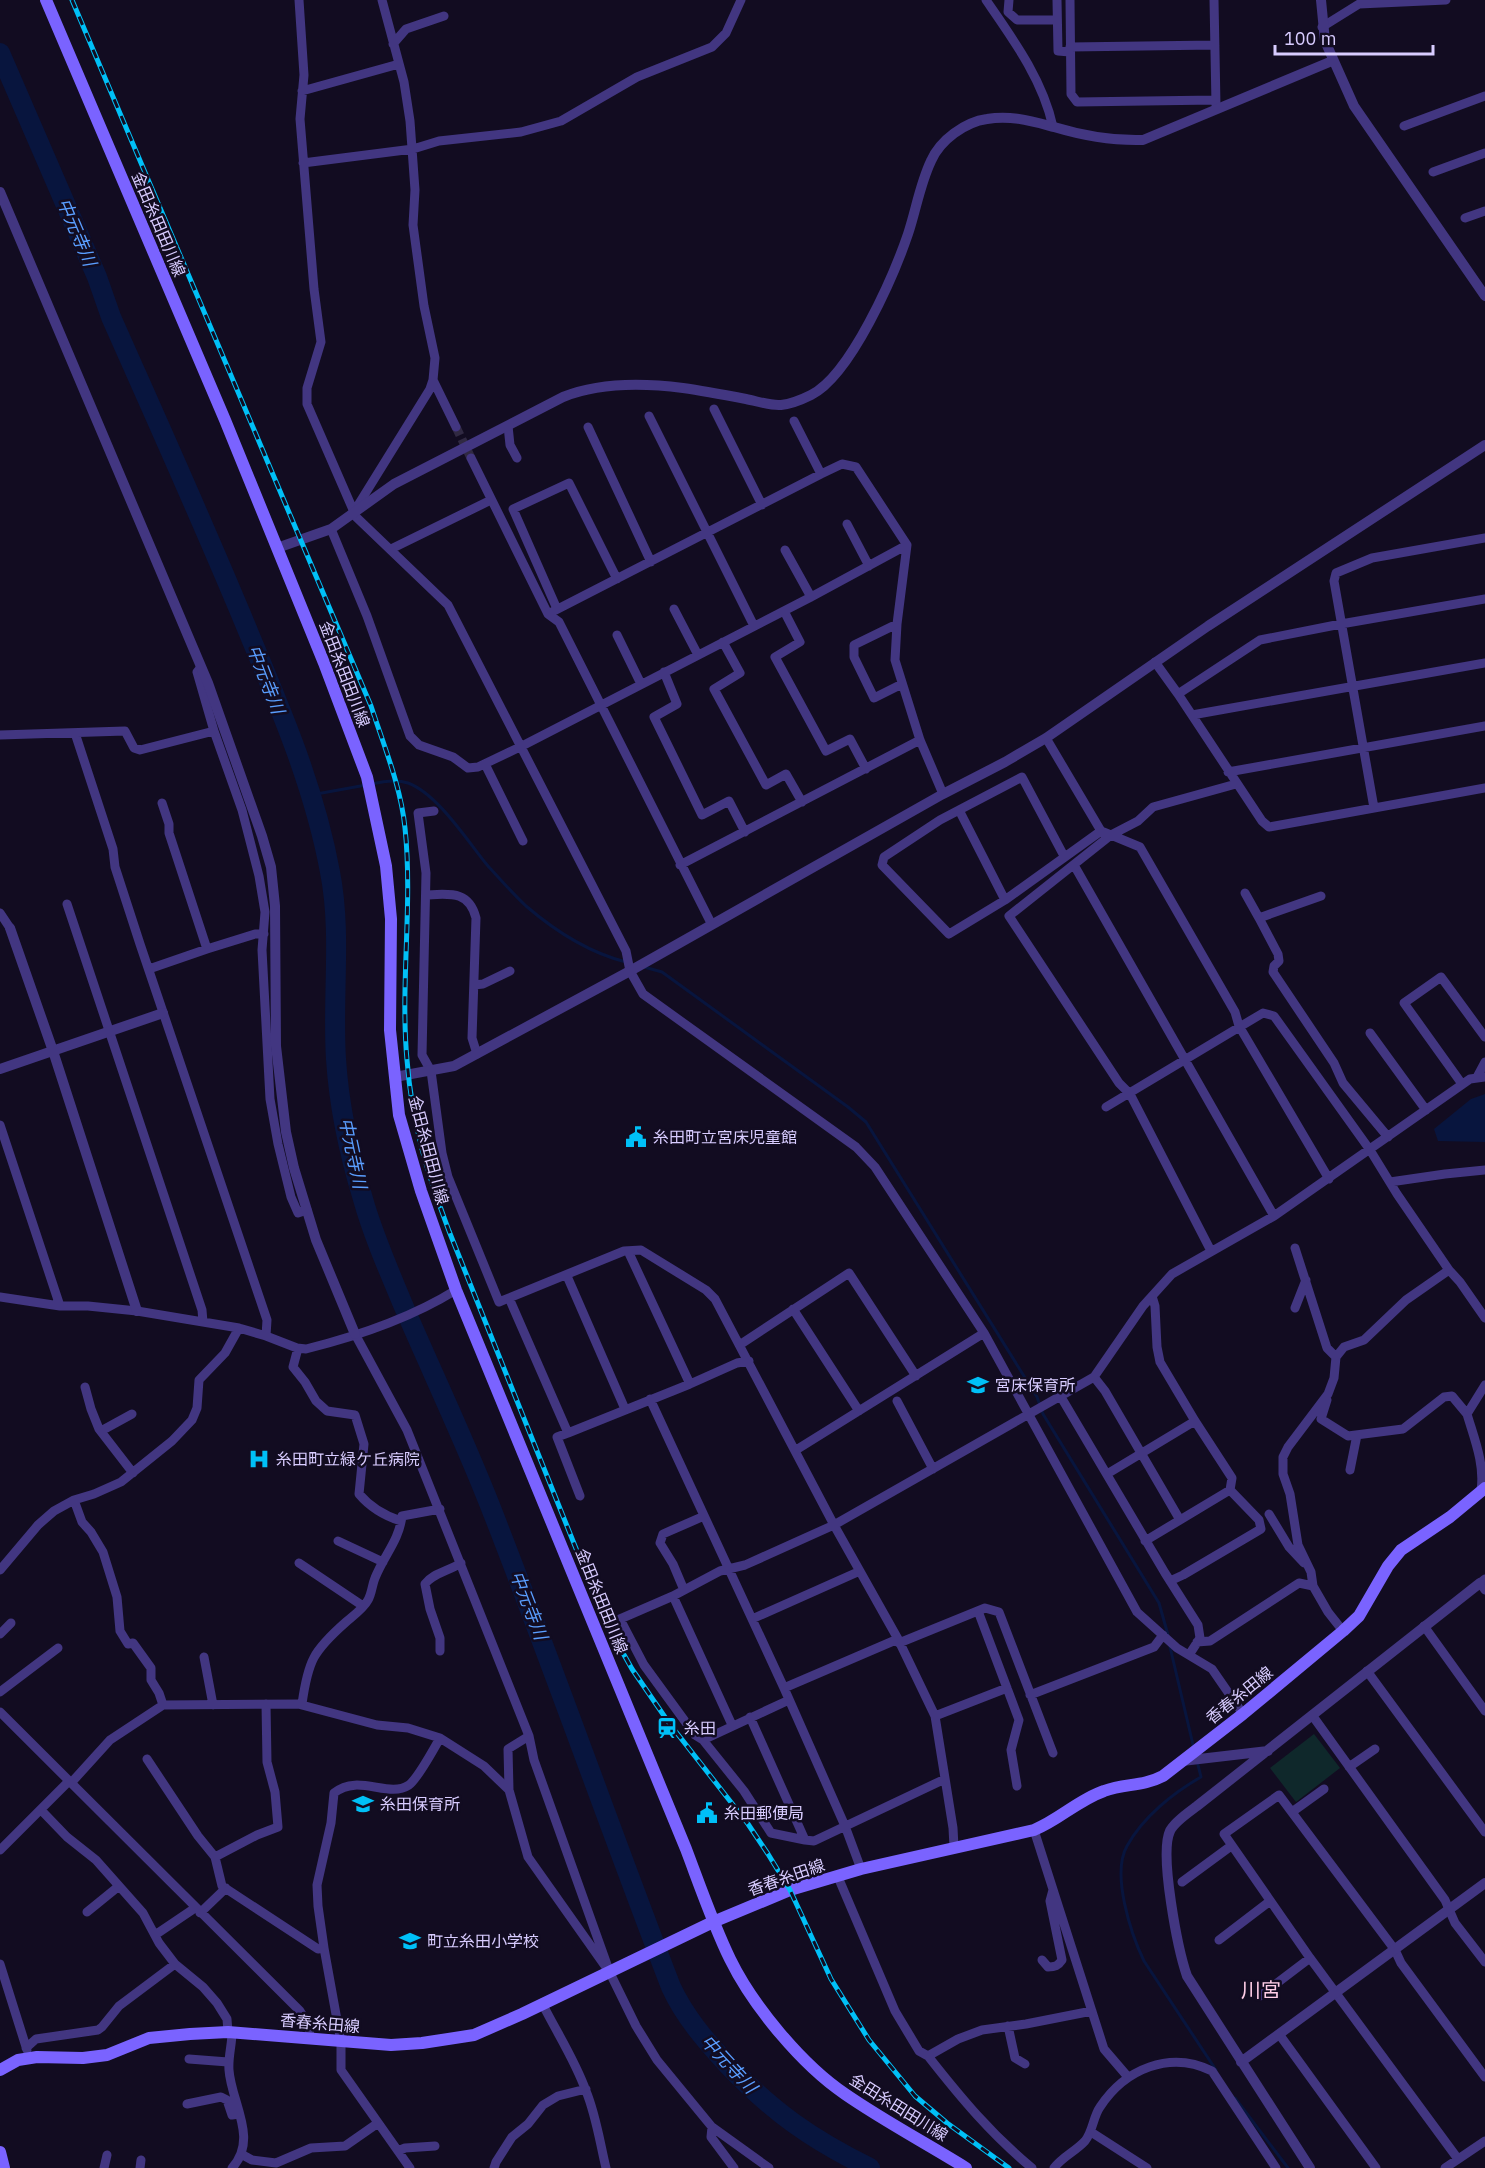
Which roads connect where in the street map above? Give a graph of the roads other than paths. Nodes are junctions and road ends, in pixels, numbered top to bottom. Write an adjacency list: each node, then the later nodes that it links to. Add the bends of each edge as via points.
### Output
1 (46, 0): 53 (main road, 金田糸田田川線)
2 (299, 0): 21 (street)
3 (382, 0): 16 (street)
4 (741, 0): 26 (street, via 726,33 712,47 637,77 561,121 521,132 439,141)
5 (1009, 0): 14 (street, via 1008,12 1017,20)
6 (1057, 0): 14 (street)
7 (1070, 0): 18 (street)
8 (1214, 0): 17 (street)
9 (1321, 0): 15 (street)
10 (1446, 0): 12 (street)
11 (990, 2): 25 (street, via 1029,64 1049,107)
12 (1359, 2): 15 (street)
13 (444, 16): 16 (street, via 406,29)
14 (1057, 20): 18 (street, via 1058,51)
15 (1322, 27): 19 (street)
16 (393, 44): 20 (street)
17 (1215, 45): 18 (street); 23 (street)
18 (1070, 49): 23 (street, via 1071,94 1077,102)
19 (1332, 61): 23 (street); 33 (street, via 1354,106)
20 (399, 64): 21 (street); 26 (street)
21 (302, 91): 28 (street)
22 (1485, 96): 24 (street)
23 (1216, 105): 25 (street, via 1143,140 1115,141)
24 (1404, 126)
25 (1053, 127): 38 (street, via 1006,117 985,119 965,126 943,143 931,159 885,294 838,372 813,394 782,405 682,388 599,386 562,397)
26 (413, 149): 28 (street); 34 (street, via 413,225 435,358)
27 (1485, 153): 29 (street)
28 (303, 163): 47 (street, via 321,342 307,388 307,404)
29 (1434, 172)
30 (0, 192): 72 (street)
31 (1485, 211): 32 (street)
32 (1465, 218)
33 (1485, 296)
34 (434, 380): 39 (street); 47 (street)
35 (714, 409): 46 (street)
36 (649, 416): 50 (street)
37 (794, 421): 44 (street)
38 (508, 426): 43 (street, via 510,445); 47 (street, via 394,484)
39 (456, 427)
40 (588, 427): 56 (street)
41 (1485, 445): 70 (street)
42 (471, 458): 45 (street)
43 (517, 458)
44 (821, 474): 46 (street); 52 (street, via 842,464 856,467)
45 (491, 500): 54 (street); 62 (street)
46 (762, 505): 50 (street)
47 (354, 512): 49 (street); 54 (street)
48 (847, 524): 57 (street)
49 (331, 529): 53 (street); 88 (street, via 410,736 419,745 453,757 468,768)
50 (708, 532): 56 (street); 66 (street)
51 (1485, 538): 65 (street, via 1372,558 1336,573)
52 (907, 546): 57 (street); 64 (street)
53 (277, 548): 132 (main road, 金田糸田田川線, via 363,766 380,830 391,920 390,1030)
54 (391, 549): 86 (street, via 448,605)
55 (785, 550): 59 (street)
56 (651, 562): 58 (street)
57 (869, 566): 59 (street)
58 (617, 579): 62 (street); 62 (street, via 569,483 513,509)
59 (811, 597): 63 (street)
60 (1485, 599): 65 (street)
61 (674, 609): 69 (street)
62 (552, 611): 78 (street)
63 (784, 611): 66 (street); 89 (street, via 800,642 775,657 826,751 850,739)
64 (897, 624): 75 (street, via 895,660); 75 (street, via 854,645 854,657 873,698)
65 (1341, 624): 76 (street); 77 (street, via 1260,640)
66 (754, 626): 68 (street)
67 (616, 635): 74 (street)
68 (723, 642): 69 (street); 94 (street, via 740,673 714,689 766,785 786,774)
69 (698, 655): 73 (street)
70 (1155, 662): 77 (street); 84 (street)
71 (1485, 663): 76 (street)
72 (201, 667): 81 (street, via 197,672); 144 (street, via 238,763 271,867 276,1046 286,1132)
73 (664, 672): 74 (street); 100 (street, via 677,704 654,717 702,815 729,801)
74 (641, 684): 78 (street)
75 (902, 684): 85 (street)
76 (1352, 687): 79 (street); 87 (street)
77 (1178, 694): 79 (street)
78 (600, 705): 86 (street); 104 (street)
79 (1192, 715): 90 (street)
80 (1485, 726): 87 (street)
81 (214, 732): 82 (street, via 140,750 134,748 125,731); 115 (street, via 252,844 265,912)
82 (75, 733): 83 (street); 117 (street)
83 (0, 735)
84 (1046, 738): 93 (street); 99 (street)
85 (921, 740): 89 (street); 93 (street)
86 (522, 746): 88 (street); 119 (street, via 626,951)
87 (1363, 748): 90 (street); 96 (street)
88 (485, 764): 102 (street)
89 (867, 769): 94 (street)
90 (1228, 771): 91 (street)
91 (1236, 784): 96 (street, via 1269,827); 101 (street, via 1153,807 1138,821)
92 (1485, 788): 96 (street)
93 (943, 794): 113 (street)
94 (802, 802): 100 (street)
95 (162, 803): 116 (street)
96 (1374, 808)
97 (959, 810): 103 (street, via 1022,777); 109 (street); 109 (street, via 884,857 882,865 949,934)
98 (434, 811): 107 (street, via 418,813)
99 (1101, 831): 101 (street); 103 (street)
100 (745, 832): 104 (street)
101 (1111, 835): 105 (street); 122 (street, via 1140,847 1235,1012)
102 (523, 841)
103 (1064, 856): 109 (street)
104 (680, 865): 113 (street)
105 (1074, 865): 128 (street); 135 (street, via 1009,916)
106 (1245, 893): 112 (street)
107 (426, 895): 120 (street, via 453,894 473,907); 131 (street, via 422,1055)
108 (1321, 896): 112 (street)
109 (1005, 900)
110 (67, 904): 123 (street)
111 (0, 913): 114 (street)
112 (1259, 918): 139 (street, via 1278,954 1275,976 1334,1063 1342,1083)
113 (711, 923): 119 (street)
114 (10, 928): 126 (street)
115 (264, 934): 116 (street); 144 (street, via 270,1099 291,1197 298,1213)
116 (207, 949): 117 (street)
117 (149, 969): 121 (street)
118 (510, 971): 120 (street)
119 (630, 971): 127 (street); 164 (street, via 643,994 856,1147 875,1167)
120 (474, 985): 127 (street, via 472,1038)
121 (163, 1014): 123 (street); 165 (street, via 267,1320)
122 (1239, 1026): 128 (street); 140 (street, via 1263,1013 1274,1016); 142 (street)
123 (110, 1031): 126 (street); 161 (street)
124 (1370, 1033): 137 (street)
125 (1485, 1037): 134 (street, via 1441,977 1404,1003)
126 (53, 1051): 130 (street); 159 (street)
127 (477, 1054): 131 (street, via 454,1066)
128 (1185, 1060): 135 (street); 145 (street)
129 (1485, 1062): 133 (street)
130 (0, 1069)
131 (431, 1071): 132 (street); 155 (street, via 448,1177 500,1302)
132 (394, 1077): 152 (main road, 金田糸田田川線, via 399,1115 421,1191)
133 (1481, 1077): 134 (street)
134 (1462, 1083): 137 (street)
135 (1130, 1094): 136 (street); 148 (street)
136 (1106, 1107)
137 (1426, 1110): 139 (street)
138 (0, 1125): 156 (street)
139 (1388, 1137): 140 (street)
140 (1370, 1150): 142 (street); 143 (street)
141 (1485, 1170): 143 (street)
142 (1329, 1179): 145 (street)
143 (1390, 1182): 149 (street)
144 (307, 1210): 163 (street, via 316,1240)
145 (1274, 1216): 148 (street)
146 (1295, 1248): 151 (street)
147 (628, 1251): 150 (street); 166 (street, via 641,1250 706,1290); 172 (street)
148 (1211, 1251): 153 (street, via 1172,1274)
149 (1449, 1270): 160 (street); 168 (street, via 1406,1300 1364,1340 1344,1347)
150 (567, 1276): 155 (street); 179 (street)
151 (1306, 1280): 157 (street); 168 (street, via 1327,1348)
152 (456, 1290): 163 (street); 284 (main road, 金田糸田田川線, via 681,1838)
153 (1152, 1296): 171 (street); 184 (street, via 1160,1362)
154 (0, 1297): 156 (street)
155 (508, 1299): 186 (street)
156 (60, 1306): 159 (street)
157 (1295, 1308)
158 (793, 1309): 166 (street); 170 (street, via 849,1273); 180 (street)
159 (137, 1311): 161 (street)
160 (1485, 1318)
161 (204, 1322): 162 (street)
162 (238, 1328): 165 (street); 192 (street, via 225,1353 199,1380 192,1420)
163 (361, 1333): 167 (street); 198 (street)
164 (984, 1333): 170 (street); 182 (street)
165 (266, 1336): 167 (street)
166 (741, 1344): 169 (street)
167 (298, 1348): 202 (street, via 293,1367 316,1401 334,1414 355,1415 359,1422 364,1444 359,1494 369,1504)
168 (1336, 1357): 175 (street)
169 (749, 1361): 172 (street); 188 (street)
170 (916, 1376): 180 (street)
171 (1094, 1377): 176 (street); 189 (street)
172 (690, 1384): 177 (street)
173 (1485, 1385): 183 (street)
174 (85, 1387): 185 (street)
175 (1328, 1394): 187 (street, via 1321,1419 1348,1436); 212 (street, via 1283,1457 1298,1545)
176 (1062, 1397): 182 (street); 193 (street)
177 (650, 1399): 179 (street); 200 (street)
178 (897, 1401): 190 (street)
179 (625, 1409): 186 (street)
180 (859, 1411): 188 (street)
181 (132, 1414): 185 (street)
182 (1029, 1414): 190 (street); 225 (street, via 1137,1612)
183 (1467, 1414): 187 (street, via 1452,1396 1444,1397 1403,1429); 194 (street, via 1480,1457)
184 (1195, 1421): 189 (street); 195 (street, via 1232,1478)
185 (101, 1431): 192 (street)
186 (568, 1432): 196 (street, via 557,1437)
187 (1357, 1435): 191 (street)
188 (796, 1450): 203 (street)
189 (1142, 1455): 193 (street); 201 (street)
190 (933, 1469): 203 (street)
191 (1350, 1470)
192 (133, 1473): 197 (street, via 122,1482)
193 (1107, 1474): 205 (street)
194 (1483, 1489): 223 (main road, 香春糸田線, via 1450,1518 1401,1550 1359,1616)
195 (1230, 1490): 201 (street); 213 (street, via 1259,1520 1261,1529)
196 (580, 1496)
197 (74, 1500): 209 (street, via 38,1525); 240 (street, via 82,1522 103,1552 117,1597 120,1631 151,1668 150,1680)
198 (440, 1509): 202 (street, via 402,1516); 208 (street)
199 (1269, 1514): 212 (street, via 1289,1547)
200 (704, 1516): 210 (street); 216 (street, via 663,1534 660,1543)
201 (1180, 1520): 205 (street)
202 (401, 1521): 206 (street, via 396,1541)
203 (834, 1525): 210 (street); 211 (street)
204 (338, 1541): 206 (street)
205 (1145, 1541): 213 (street)
206 (383, 1562): 218 (street)
207 (299, 1563): 218 (street)
208 (461, 1563): 229 (street, via 430,1577 425,1584); 249 (street)
209 (0, 1570)
210 (729, 1570): 216 (street); 220 (street)
211 (860, 1571): 220 (street); 226 (street)
212 (1311, 1572): 215 (street)
213 (1170, 1581): 227 (street, via 1198,1625)
214 (1483, 1584): 222 (street)
215 (1313, 1586): 223 (street); 227 (street, via 1299,1583 1210,1641)
216 (684, 1590): 217 (street)
217 (673, 1596): 248 (street); 251 (street, via 620,1619 644,1665 695,1736)
218 (363, 1606): 239 (street, via 328,1638 311,1661)
219 (978, 1611): 226 (street); 234 (street); 236 (street, via 985,1608 999,1612)
220 (752, 1618): 233 (street)
221 (11, 1623): 224 (street)
222 (1424, 1626): 232 (street); 242 (street)
223 (1343, 1631): 244 (main road, 香春糸田線)
224 (0, 1634)
225 (1164, 1635): 230 (street); 236 (street, via 1154,1647)
226 (898, 1641): 233 (street); 246 (street)
227 (1197, 1642): 230 (street)
228 (58, 1648): 235 (street)
229 (440, 1650)
230 (1189, 1655): 244 (street, via 1212,1669)
231 (204, 1657): 241 (street)
232 (1367, 1671): 245 (street); 267 (street)
233 (784, 1688): 237 (street)
234 (1007, 1688): 246 (street); 260 (street, via 1019,1720 1011,1750)
235 (0, 1692)
236 (1030, 1695): 254 (street)
237 (789, 1700): 247 (street); 265 (street)
238 (266, 1704): 239 (street); 241 (street); 272 (street, via 267,1762 278,1827)
239 (302, 1704): 250 (street, via 349,1719 408,1728)
240 (163, 1706): 241 (street); 259 (street, via 110,1740)
241 (213, 1706)
242 (1485, 1711)
243 (0, 1712): 259 (street)
244 (1244, 1713): 256 (main road, 香春糸田線)
245 (1312, 1715): 253 (street); 257 (street)
246 (935, 1716): 258 (street)
247 (750, 1717): 248 (street); 268 (street)
248 (732, 1725): 251 (street)
249 (529, 1736): 262 (street, via 508,1749); 294 (street, via 534,1760)
250 (440, 1738): 262 (street, via 484,1766); 287 (street, via 410,1784 402,1788 351,1784 333,1793 331,1823 317,1885)
251 (703, 1740): 268 (street, via 771,1833)
252 (1375, 1749): 257 (street)
253 (1268, 1751): 256 (street); 308 (street, via 1170,1830 1166,1855 1187,1976)
254 (1053, 1753)
255 (147, 1759): 272 (street)
256 (1182, 1761): 266 (main road, 香春糸田線, via 1150,1783 1105,1790 1089,1797)
257 (1349, 1767): 281 (street)
258 (945, 1779): 265 (street); 270 (street)
259 (70, 1782): 263 (street); 282 (street)
260 (1017, 1786)
261 (1324, 1789): 264 (street)
262 (508, 1790): 294 (street, via 528,1857)
263 (41, 1810): 271 (street); 277 (street, via 96,1860)
264 (1292, 1812): 269 (street, via 1279,1795 1224,1834); 288 (street)
265 (845, 1826): 268 (street); 273 (street)
266 (1034, 1830): 270 (main road, 香春糸田線); 279 (street)
267 (1485, 1832)
268 (805, 1840)
269 (1231, 1846): 275 (street); 280 (street)
270 (954, 1847): 273 (main road, 香春糸田線)
271 (0, 1850)
272 (215, 1857): 278 (street, via 222,1886)
273 (861, 1869): 274 (main road, 香春糸田線)
274 (838, 1876): 284 (main road, 香春糸田線, via 790,1890); 305 (street, via 895,2011 919,2051)
275 (1182, 1882)
276 (1485, 1883): 281 (street)
277 (118, 1886): 283 (street); 285 (street, via 143,1913)
278 (226, 1888): 282 (street); 287 (street, via 318,1949)
279 (1053, 1890): 290 (street, via 1050,1901 1062,1960 1054,1967); 298 (street)
280 (1270, 1900): 286 (street); 289 (street)
281 (1449, 1908): 288 (street); 291 (street, via 1455,1923)
282 (198, 1911): 285 (street); 302 (street, via 300,2011 309,2026)
283 (87, 1912)
284 (707, 1925): 294 (main road, 香春糸田線); 334 (main road, 金田糸田田川線, via 763,2012 800,2055 843,2094)
285 (155, 1935): 293 (street)
286 (1219, 1940)
287 (324, 1948): 303 (street)
288 (1395, 1950): 295 (street); 312 (street)
289 (1310, 1959): 295 (street); 296 (street)
290 (1042, 1960)
291 (1485, 1962)
292 (0, 1964): 304 (street)
293 (175, 1964): 300 (street, via 218,2003); 304 (street, via 119,2006 98,2030 36,2039)
294 (615, 1969): 297 (main road, 香春糸田線); 317 (street, via 636,2026 657,2060)
295 (1335, 1992): 301 (street); 325 (street)
296 (1260, 1996)
297 (542, 2003): 303 (main road, 香春糸田線, via 474,2035 391,2045); 313 (street)
298 (1092, 2011): 299 (street); 311 (street, via 1104,2049)
299 (1008, 2026): 305 (street, via 958,2039); 309 (street, via 1015,2058)
300 (230, 2032): 302 (main road, 香春糸田線); 304 (main road, 香春糸田線, via 149,2038 107,2055 83,2058); 307 (street)
301 (1279, 2034): 308 (street); 340 (street)
302 (310, 2038): 303 (main road, 香春糸田線)
303 (341, 2042): 316 (street, via 341,2070)
304 (28, 2053): 310 (main road, 香春糸田線)
305 (928, 2056): 335 (street, via 974,2114)
306 (189, 2058): 307 (street)
307 (228, 2062): 315 (street)
308 (1241, 2062): 339 (street)
309 (1025, 2064)
310 (0, 2070)
311 (1128, 2077): 318 (street, via 1101,2106); 338 (street, via 1166,2061 1189,2062 1212,2071)
312 (1485, 2077)
313 (586, 2089): 330 (street, via 558,2096 543,2105 512,2138); 331 (street)
314 (187, 2104): 315 (street, via 221,2097 227,2100 232,2115)
315 (239, 2114): 323 (street, via 244,2139)
316 (378, 2123): 321 (street); 323 (street, via 345,2146 312,2148 276,2163 252,2160)
317 (711, 2127): 332 (street, via 711,2137); 333 (street)
318 (1091, 2132): 336 (street); 337 (street)
319 (1485, 2141): 325 (street)
320 (435, 2146): 321 (street)
321 (398, 2151): 329 (street)
322 (0, 2152): 326 (main road)
323 (241, 2154): 328 (street)
324 (107, 2155): 327 (street)
325 (1458, 2159): 341 (street)
326 (4, 2168)
327 (104, 2168)
328 (232, 2168)
329 (410, 2168)
330 (494, 2168)
331 (606, 2168)
332 (734, 2168)
333 (769, 2168)
334 (966, 2168)
335 (1032, 2168)
336 (1054, 2168)
337 (1147, 2168)
338 (1276, 2168)
339 (1310, 2168)
340 (1376, 2168)
341 (1445, 2168)

